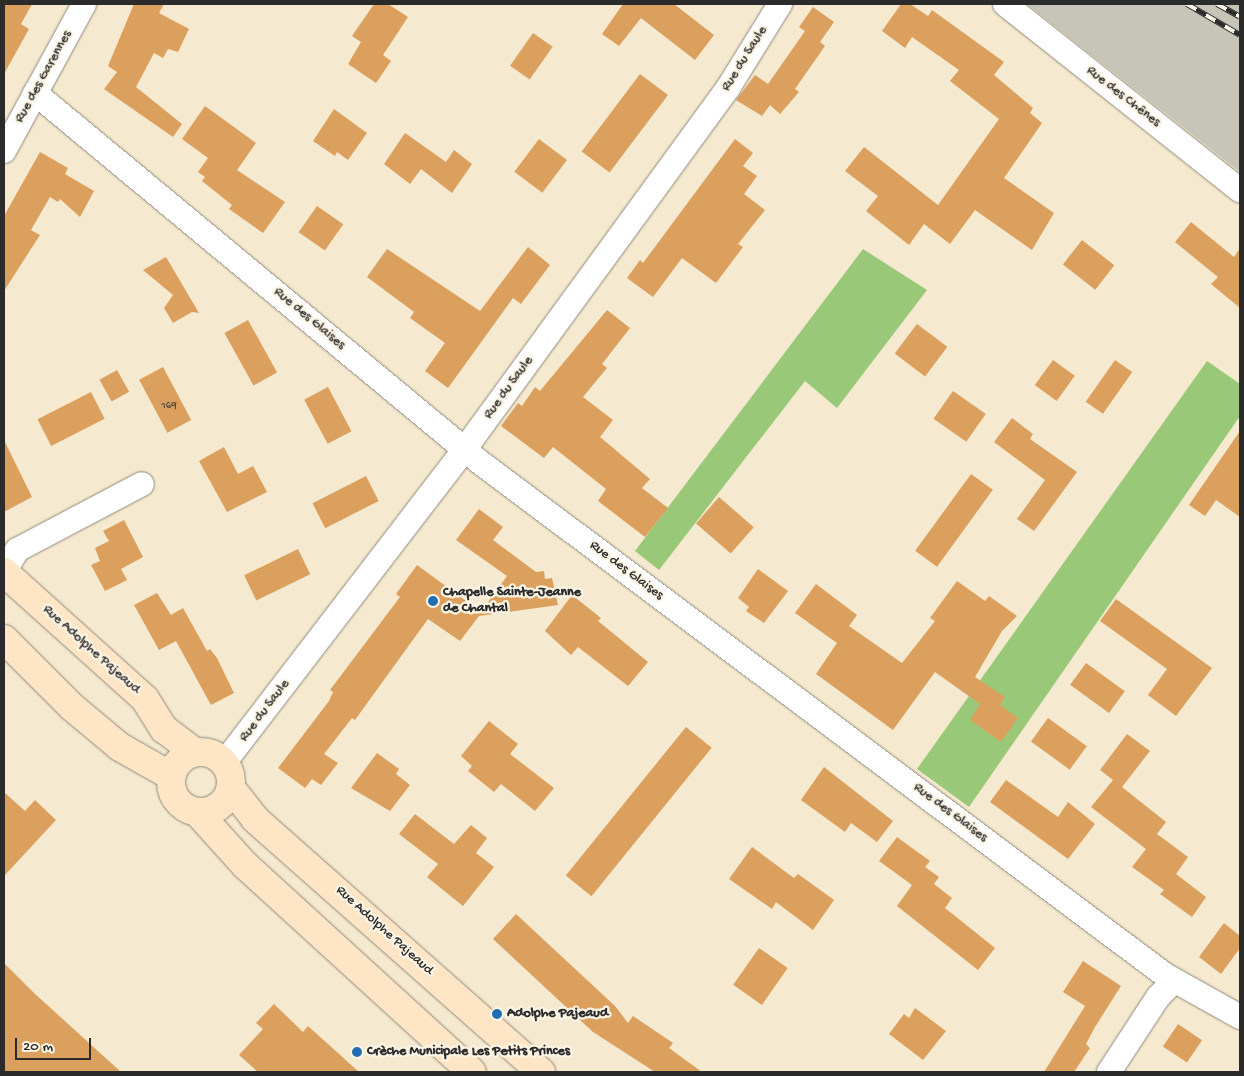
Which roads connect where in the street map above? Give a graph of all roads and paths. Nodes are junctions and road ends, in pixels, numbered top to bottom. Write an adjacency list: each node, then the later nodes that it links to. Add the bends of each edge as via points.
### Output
1 (84, 4): 4 (street, Rue des Garennes)
2 (780, 4): 7 (street, Rue du Saule, via 728,88)
3 (1005, 4): 6 (street, Rue des Chênes)
4 (35, 93): 5 (street, Rue des Garennes); 7 (street, Rue des Glaises)
5 (4, 151)
6 (1240, 190)
7 (464, 450): 12 (street, Rue du Saule); 16 (street, Rue des Glaises)
8 (142, 484): 9 (street, via 17,550)
9 (4, 572): 11 (main road, Rue Adolphe Pajeaud, via 146,699 164,729)
10 (4, 639): 13 (main road, via 72,706 120,747)
11 (194, 752): 12 (main road, via 213,755); 13 (main road, via 179,761)
12 (224, 763): 14 (main road, via 231,778)
13 (171, 776): 15 (main road, via 171,787 179,804 186,810)
14 (231, 788): 15 (main road, via 223,804 216,809); 19 (main road, Rue Adolphe Pajeaud, via 255,819)
15 (198, 812): 18 (main road, via 245,865)
16 (1174, 981): 17 (street, Rue des Glaises); 20 (street, via 1158,997)
17 (1240, 1017)
18 (472, 1072)
19 (541, 1072)
20 (1109, 1072)

